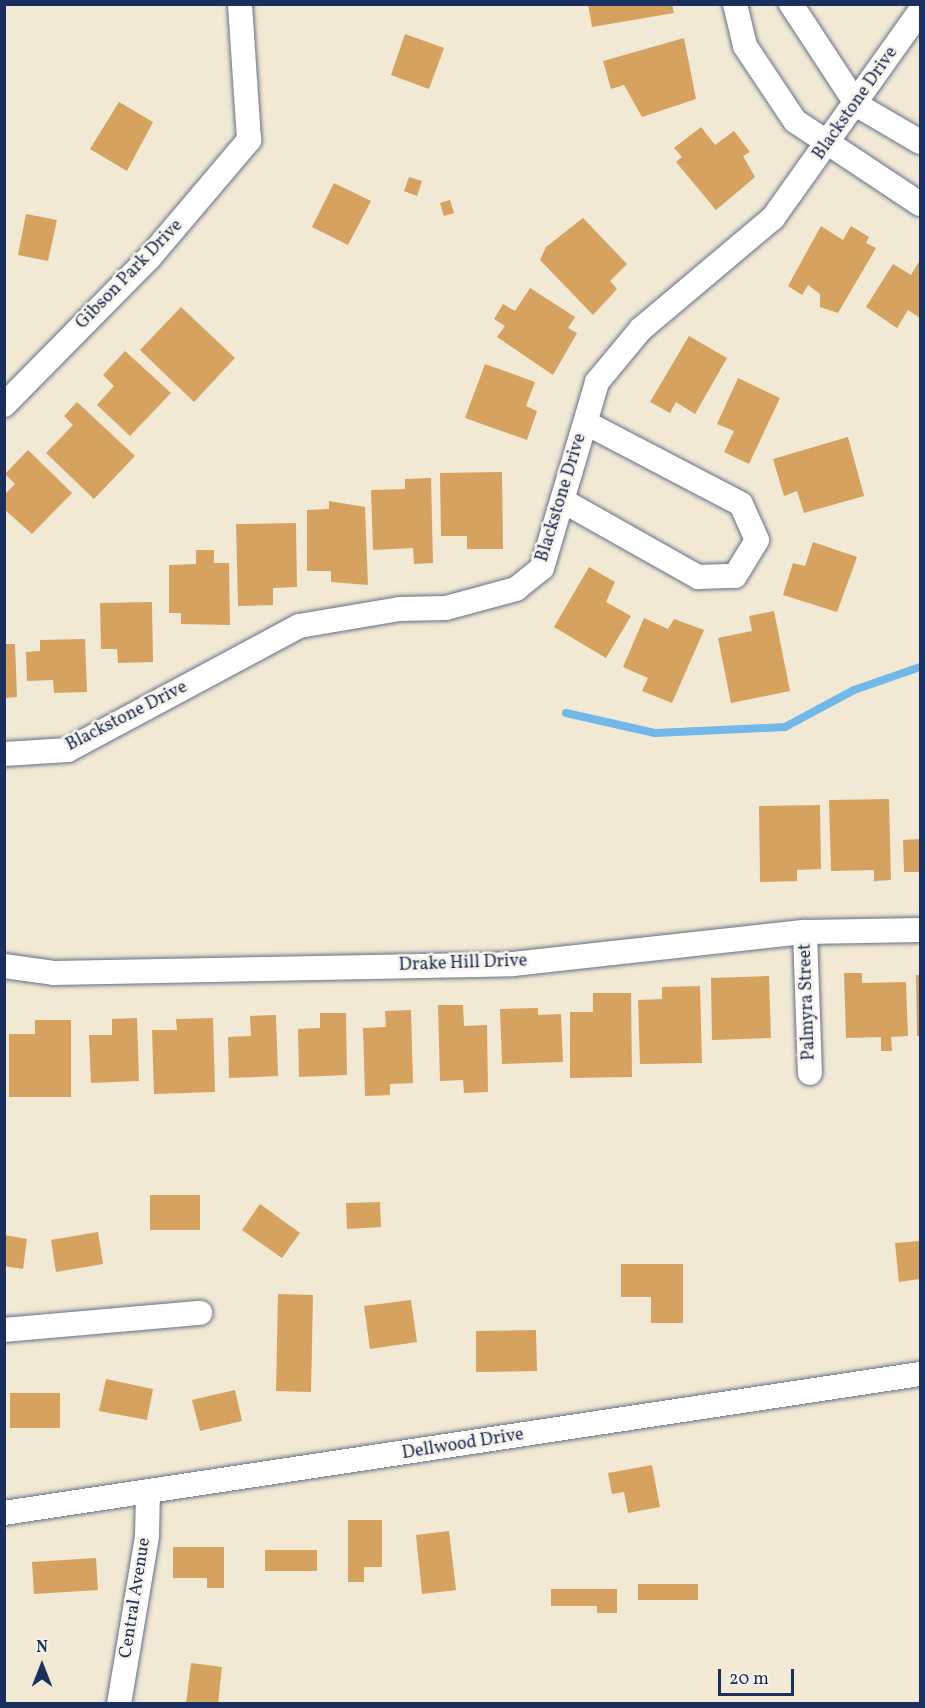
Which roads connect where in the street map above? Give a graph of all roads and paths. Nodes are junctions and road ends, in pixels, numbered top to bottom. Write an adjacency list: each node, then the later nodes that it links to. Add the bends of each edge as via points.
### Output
1 (240, 4): 9 (street, Gibson Park Drive, via 249,140 149,258)
2 (735, 4): 7 (street, via 745,46 764,82 795,122)
3 (791, 4): 5 (street)
4 (921, 11): 5 (street, Blackstone Drive)
5 (857, 105): 6 (street); 7 (street, Blackstone Drive)
6 (921, 142)
7 (828, 146): 8 (street); 10 (street, Blackstone Drive, via 773,219 641,328 597,382)
8 (921, 204)
9 (4, 405)
10 (586, 423): 11 (street, Blackstone Drive); 11 (street, via 741,504 757,540 735,576 698,577)
11 (565, 502): 12 (street, Blackstone Drive, via 542,568 516,589 446,608 400,609 299,626 68,750)
12 (4, 754)
13 (921, 930): 14 (street, Drake Hill Drive)
14 (805, 932): 15 (street, Drake Hill Drive, via 513,964 54,973); 16 (street, Palmyra Street)
15 (4, 966)
16 (810, 1073)
17 (200, 1313): 18 (street)
18 (4, 1330)
19 (921, 1374): 20 (street, Dellwood Drive)
20 (148, 1491): 21 (street, Dellwood Drive); 22 (street, Central Avenue, via 147,1536)
21 (4, 1513)
22 (119, 1704)

